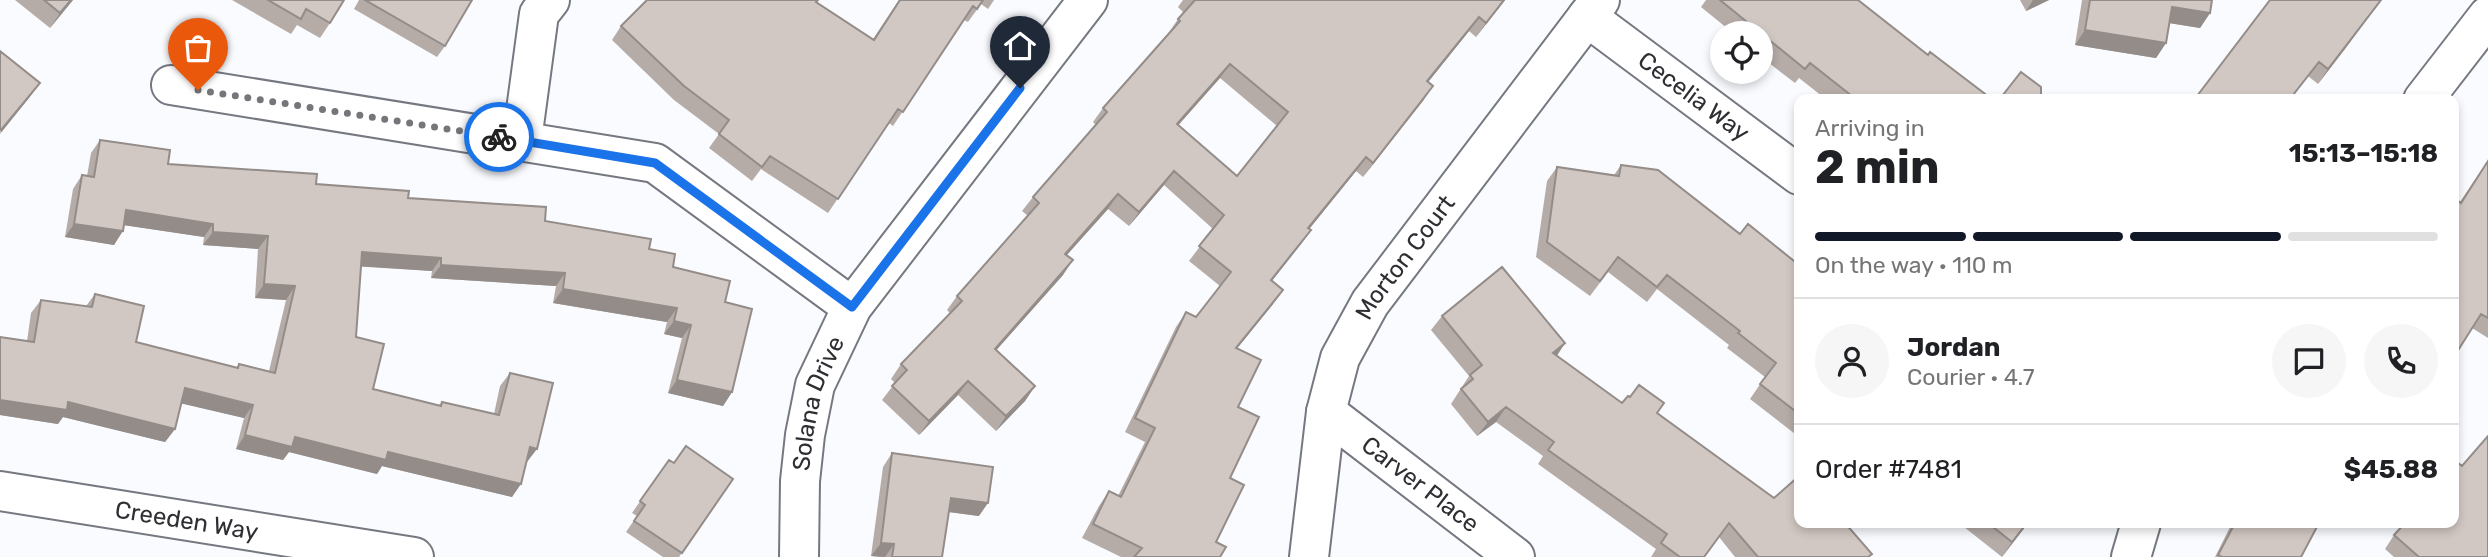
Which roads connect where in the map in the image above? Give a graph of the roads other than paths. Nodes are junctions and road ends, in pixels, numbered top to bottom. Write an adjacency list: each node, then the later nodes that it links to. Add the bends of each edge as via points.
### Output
1 (550, 0): 7 (street, via 539,14)
2 (1088, 0): 9 (street, Solana Drive)
3 (1593, 8): 8 (street, Cecelia Way); 10 (street, Morton Court, via 1370,303 1340,358)
4 (2488, 16): 6 (street)
5 (172, 85): 7 (street)
6 (2428, 94)
7 (522, 140): 9 (street, via 655,163)
8 (1794, 171)
9 (852, 307): 14 (street, Solana Drive, via 815,385 800,481)
10 (1326, 412): 15 (street, Morton Court); 16 (street, Carver Place)
11 (0, 491): 13 (street, Creeden Way)
12 (2140, 528): 17 (street)
13 (414, 557)
14 (799, 557)
15 (1309, 557)
16 (1515, 557)
17 (2131, 557)

